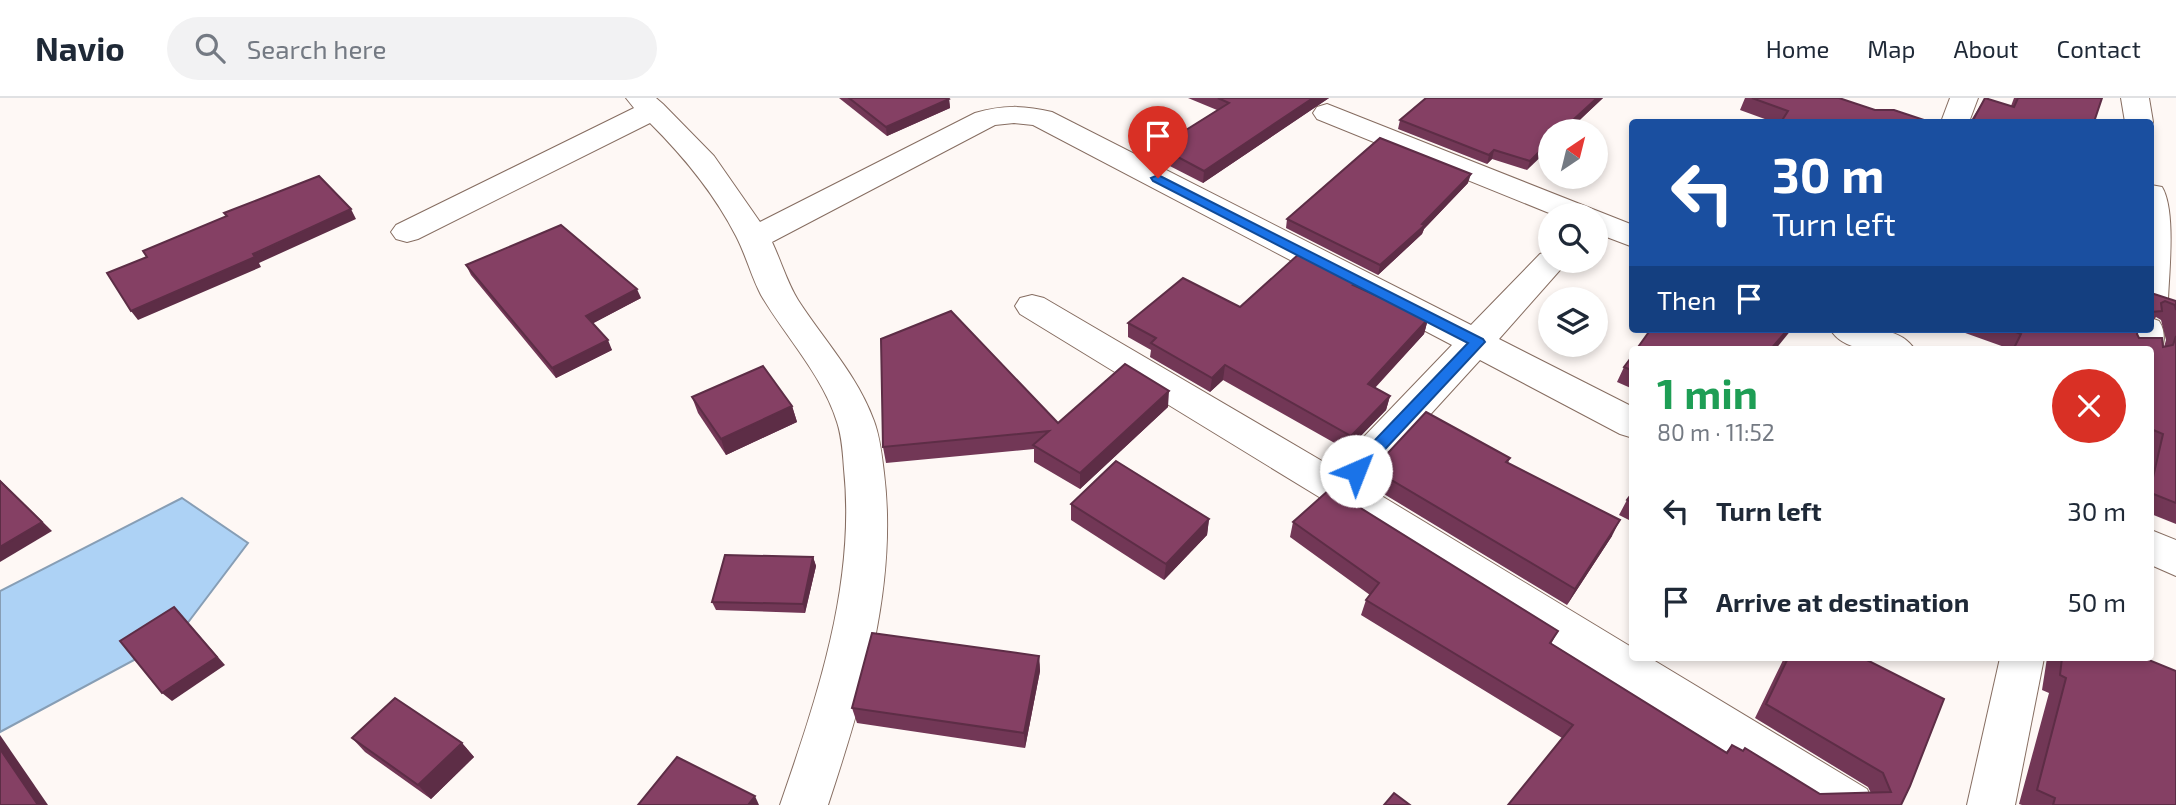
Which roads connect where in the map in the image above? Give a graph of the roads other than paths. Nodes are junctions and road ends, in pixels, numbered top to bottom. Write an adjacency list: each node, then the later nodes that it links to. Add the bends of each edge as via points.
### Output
1 (1964, 98): 5 (street)
2 (2135, 98): 6 (street)
3 (647, 104): 10 (street); 12 (street, via 690,145)
4 (1327, 113): 8 (street)
5 (1956, 119)
6 (2138, 119)
7 (2156, 200): 13 (street)
8 (1552, 203)
9 (1608, 226): 11 (street)
10 (407, 232)
11 (1629, 235)
12 (754, 238): 17 (street, via 985,119 1022,113 1042,118); 24 (street, via 775,290 820,355 855,419 868,488 859,613)
13 (2154, 240)
14 (1541, 273): 17 (street)
15 (1032, 306): 20 (street)
16 (1857, 333): 18 (street)
17 (1478, 342): 19 (street); 20 (street)
18 (1887, 346)
19 (1629, 422)
20 (1338, 489): 25 (street)
21 (2154, 548): 22 (street)
22 (2176, 559)
23 (2021, 661): 26 (street)
24 (804, 805)
25 (1850, 805)
26 (1991, 805)

